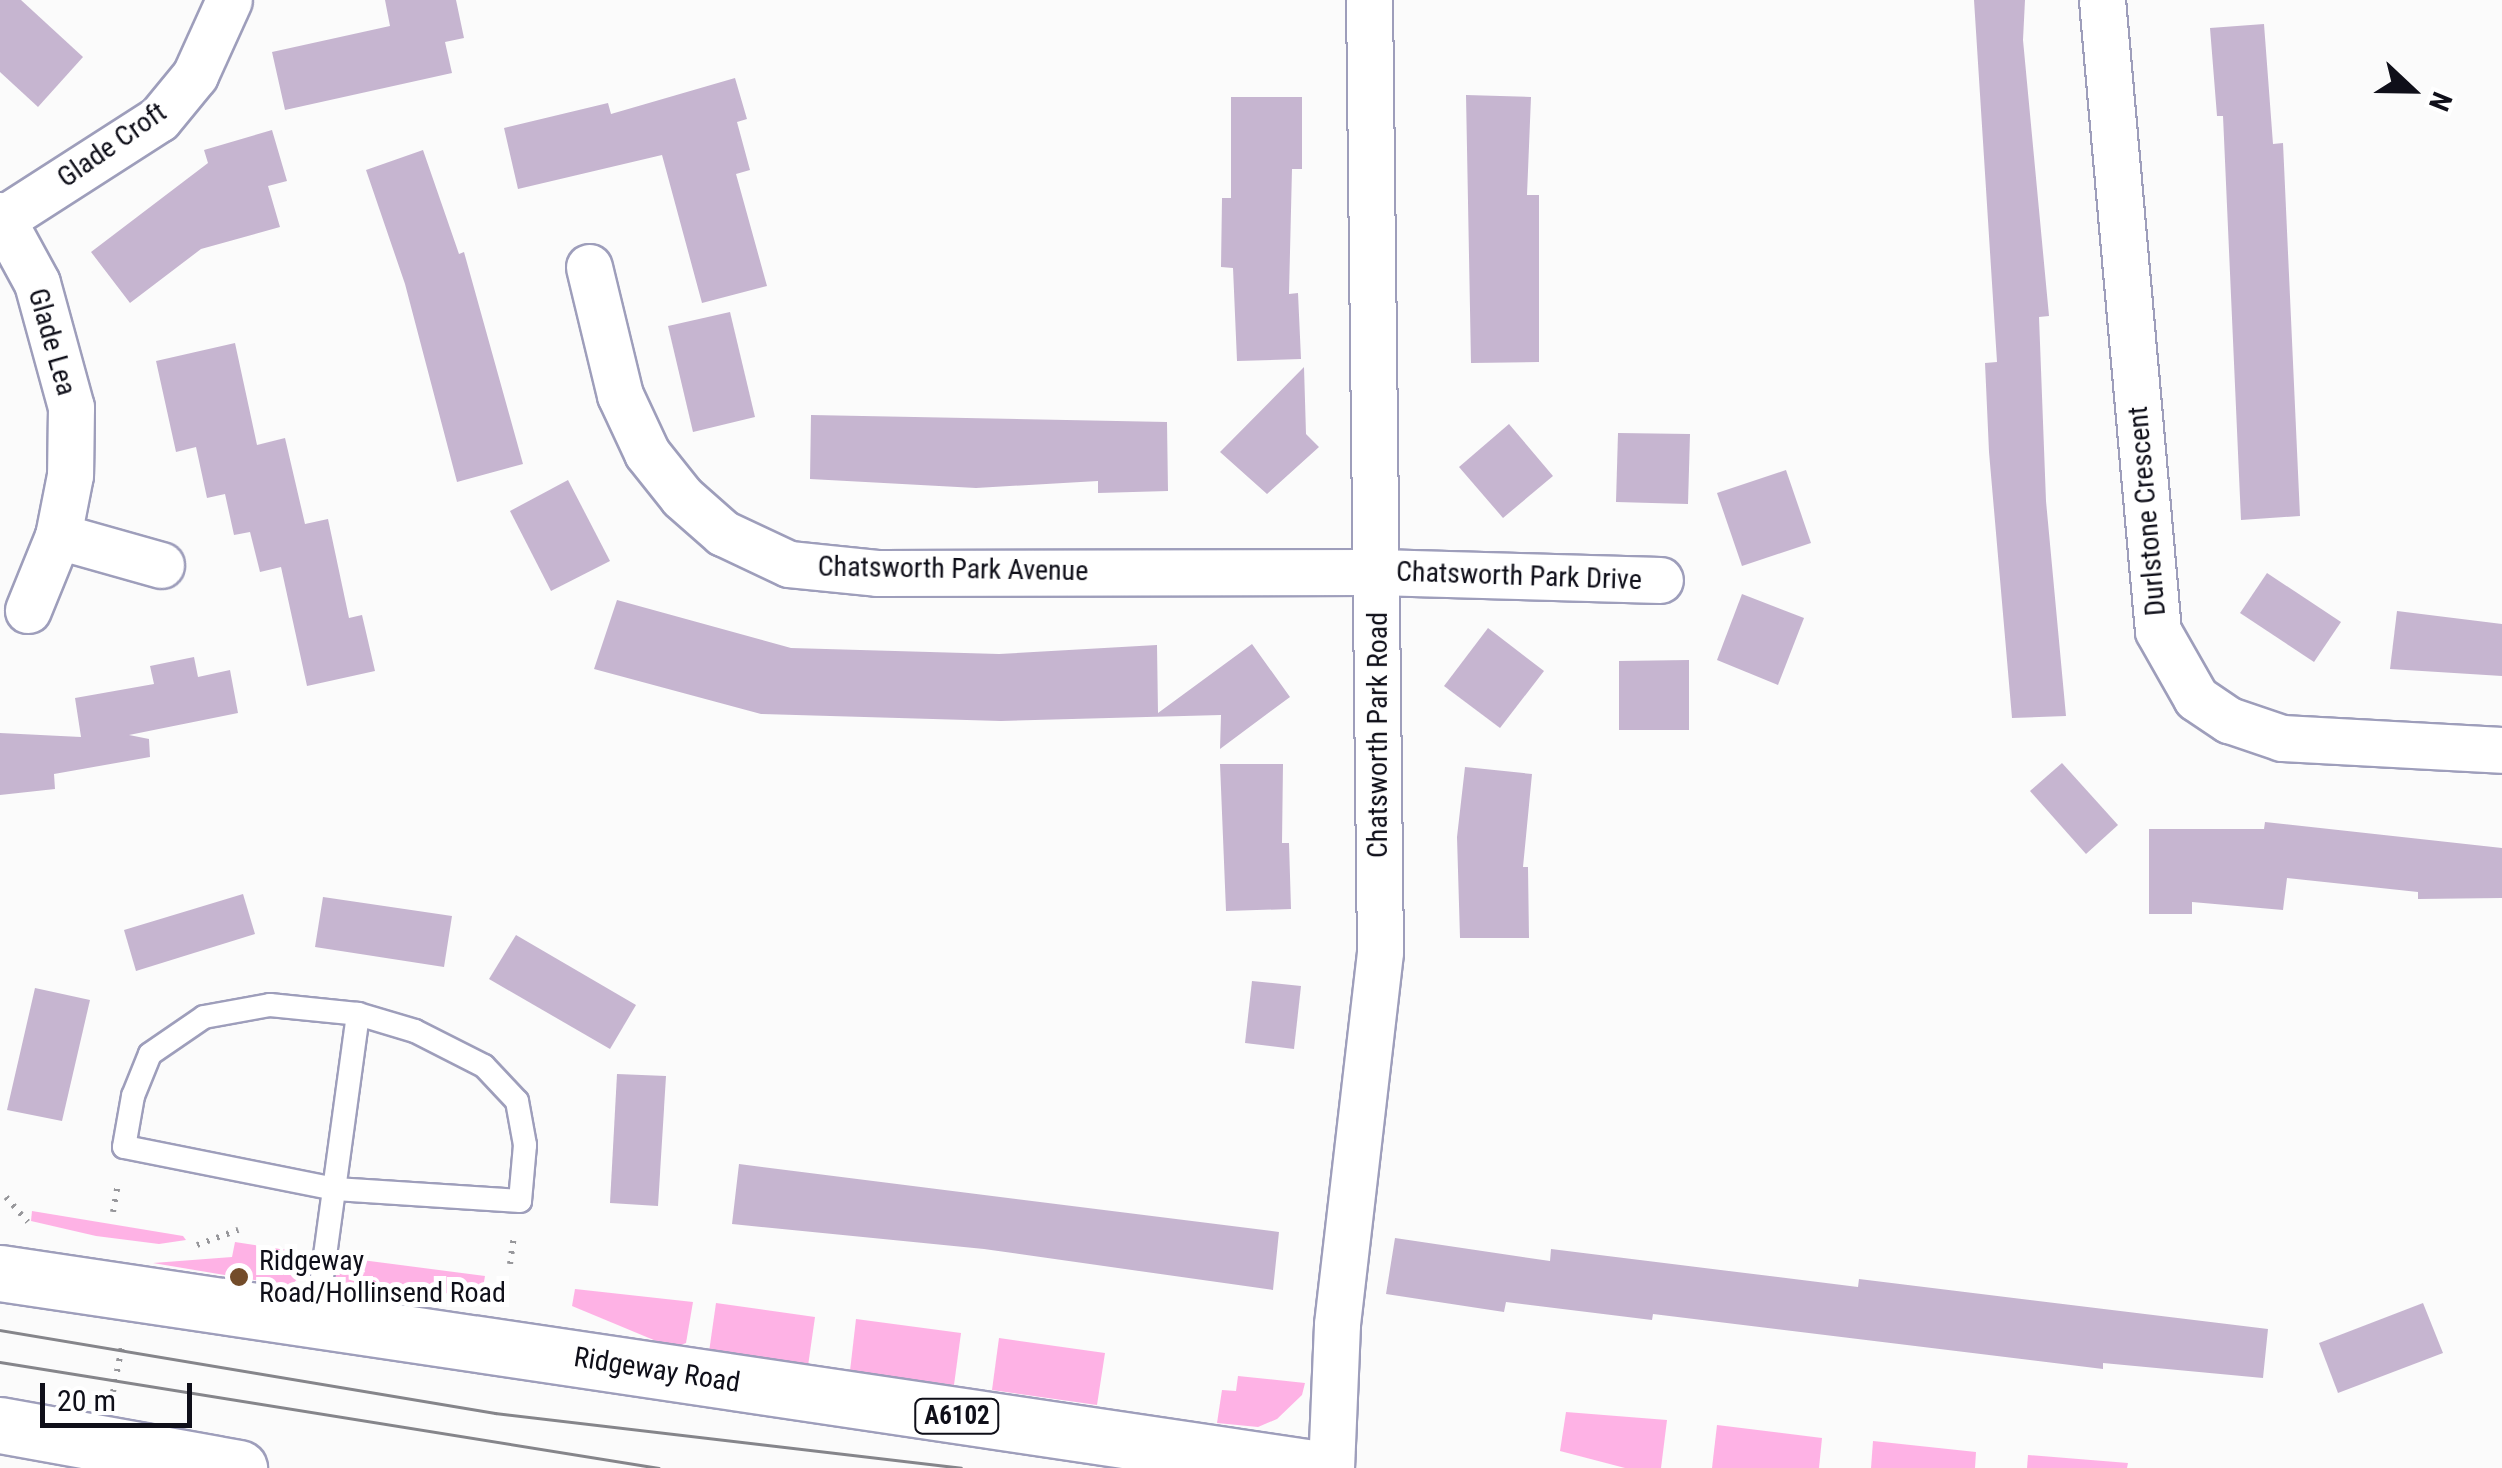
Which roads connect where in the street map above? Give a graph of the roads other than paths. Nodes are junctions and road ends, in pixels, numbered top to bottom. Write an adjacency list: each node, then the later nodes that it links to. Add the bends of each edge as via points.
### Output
1 (229, 0): 4 (street, Glade Croft, via 196,75 158,118)
2 (1368, 0): 8 (street, Chatsworth Park Road)
3 (2102, 0): 11 (street, Durlstone Crescent, via 2158,631 2196,698 2229,720 2282,738)
4 (2, 217): 6 (street, Glade Lea, via 37,283 71,407 70,475)
5 (589, 267): 8 (street, Chatsworth Park Avenue, via 620,395 647,452 705,518 766,556 877,573)
6 (58, 536): 7 (street); 10 (street, Glade Lea)
7 (162, 565)
8 (1378, 572): 9 (street, Chatsworth Park Drive); 19 (street, Chatsworth Park Road, via 1380,952 1337,1324)
9 (1660, 580)
10 (28, 610)
11 (2502, 750)
12 (358, 1014): 13 (lane); 13 (lane, via 415,1032 484,1066 517,1101 525,1145 520,1200); 13 (lane, via 270,1005 204,1017 150,1054 133,1096 124,1147)
13 (335, 1189): 15 (lane)
14 (0, 1274): 15 (highway, Ridgeway Road / A6102)
15 (316, 1321): 18 (highway, Ridgeway Road / A6102)
16 (0, 1426): 17 (highway)
17 (239, 1468)
18 (1313, 1468)
19 (1331, 1468)

